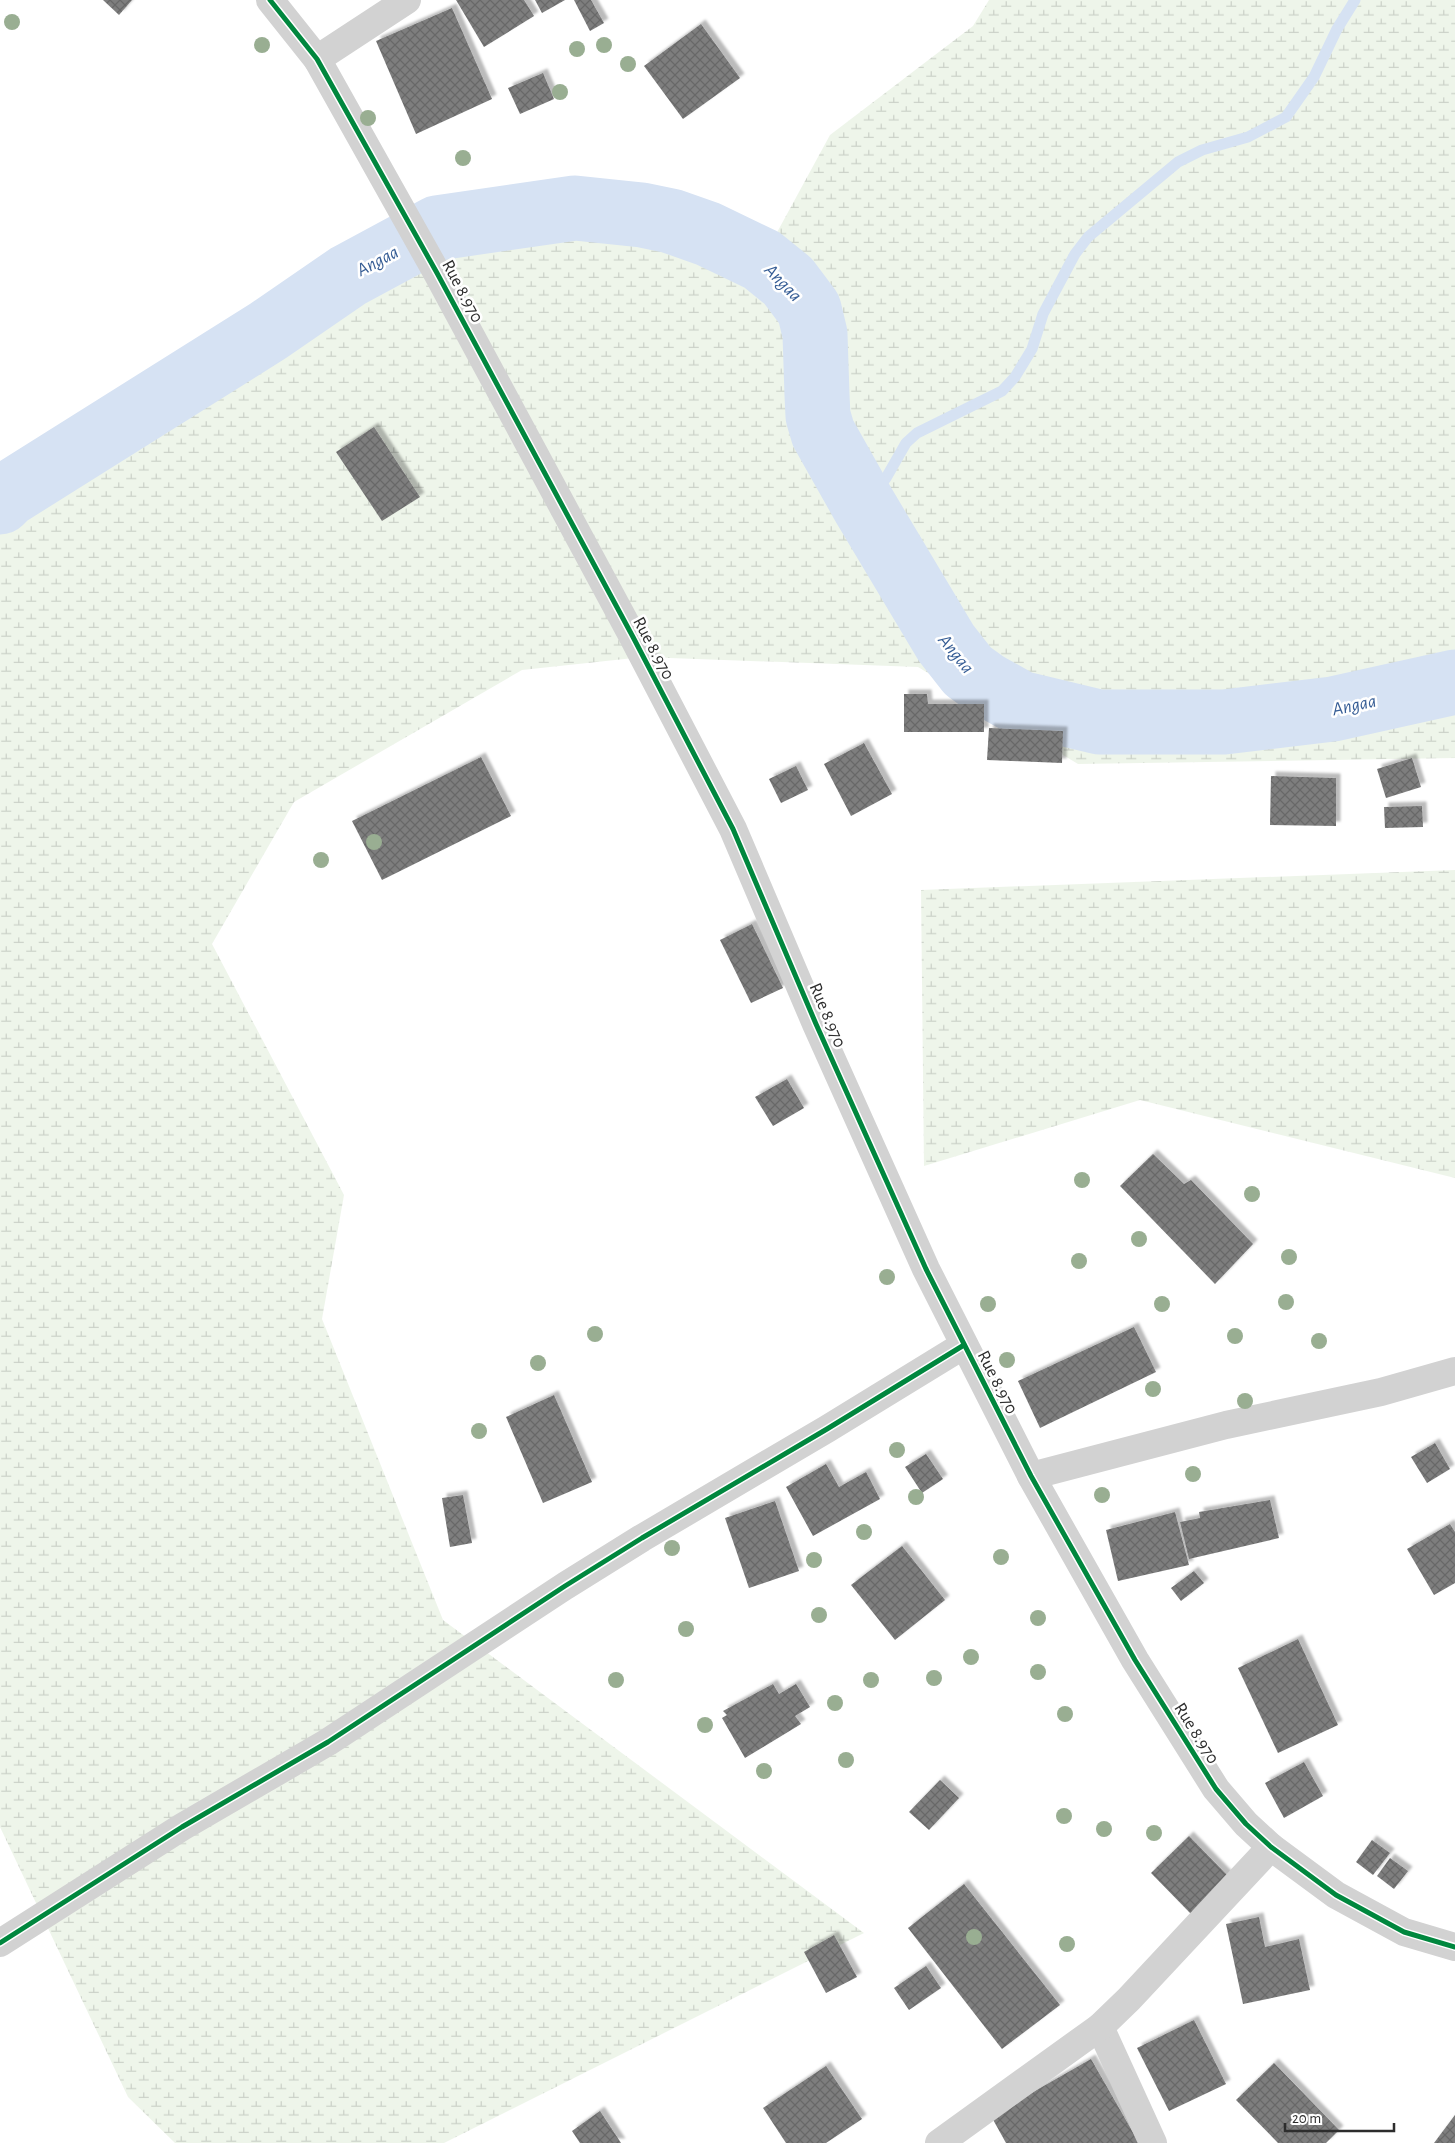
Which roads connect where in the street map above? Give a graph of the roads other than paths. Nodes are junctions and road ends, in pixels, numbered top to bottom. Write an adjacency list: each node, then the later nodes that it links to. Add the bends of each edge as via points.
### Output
1 (270, 0): 3 (street, Rue 8.970)
2 (407, 0): 3 (street)
3 (317, 60): 4 (street, Rue 8.970, via 438,273 733,829 886,1182)
4 (964, 1345): 6 (street, Rue 8.970); 8 (street, via 828,1430 642,1538 328,1742 182,1827)
5 (1455, 1371): 6 (street, via 1381,1392 1226,1425)
6 (1031, 1476): 7 (street, Rue 8.970, via 1135,1660 1216,1789)
7 (1271, 1847): 9 (street, Rue 8.970, via 1336,1895 1396,1928); 10 (street)
8 (0, 1943)
9 (1455, 1947)
10 (1100, 2027): 11 (street); 12 (street)
11 (939, 2143)
12 (1153, 2143)

